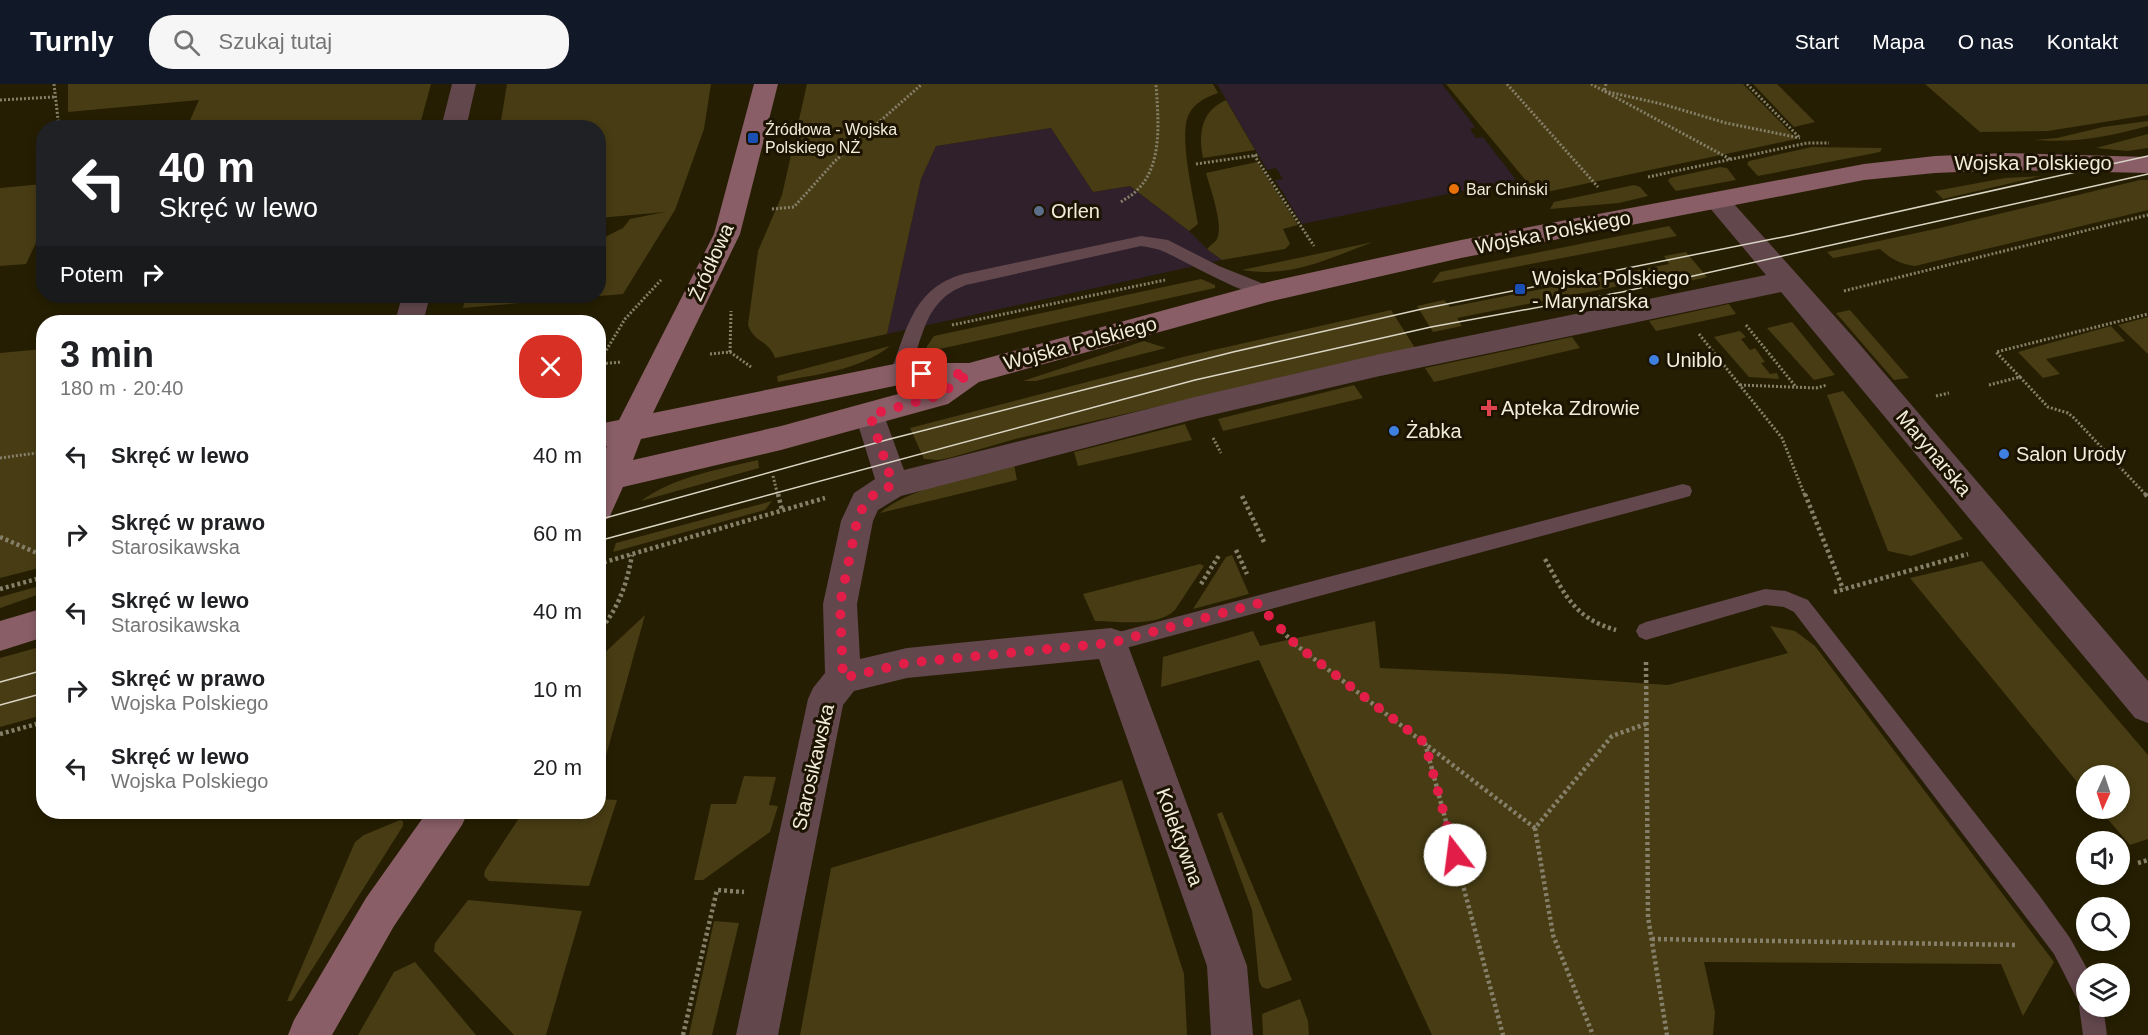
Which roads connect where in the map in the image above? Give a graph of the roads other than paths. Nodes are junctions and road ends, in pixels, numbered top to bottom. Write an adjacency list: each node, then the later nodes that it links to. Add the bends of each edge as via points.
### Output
1 (464, 84): 3 (street)
2 (766, 84): 11 (main road, Źródłowa, via 727,234)
3 (455, 120)
4 (2148, 165): 5 (main road, Wojska Polskiego, via 2031,161 1913,165)
5 (1718, 201): 6 (street, Marynarska); 7 (main road, Wojska Polskiego, via 1461,249)
6 (1786, 281): 15 (street, via 1380,365); 22 (street, Marynarska)
7 (1268, 292): 8 (lane, via 1162,244 1141,241 963,280 932,298); 9 (main road, Wojska Polskiego)
8 (898, 374): 9 (main road, Wojska Polskiego); 11 (main road, Wojska Polskiego)
9 (969, 374): 10 (main road, Wojska Polskiego, via 937,396)
10 (870, 415): 14 (main road, Wojska Polskiego); 15 (street)
11 (628, 430): 12 (main road, Wojska Polskiego); 13 (main road, Źródłowa)
12 (606, 434)
13 (606, 475)
14 (606, 479)
15 (893, 485): 21 (street, via 865,502 857,521 840,604)
16 (1683, 490): 20 (lane)
17 (36, 625): 19 (main road)
18 (1646, 631): 24 (lane, via 1766,597 1786,599 1801,606 2062,946)
19 (0, 636)
20 (1111, 643): 21 (street, via 907,663); 28 (street, Kolektywna, via 1227,966)
21 (843, 678): 27 (street, Starosikawska, via 825,699)
22 (2148, 707)
23 (444, 819): 26 (main road, via 380,912)
24 (2076, 972)
25 (2093, 1017): 29 (lane)
26 (309, 1035)
27 (757, 1035)
28 (1232, 1035)
29 (2095, 1035)

